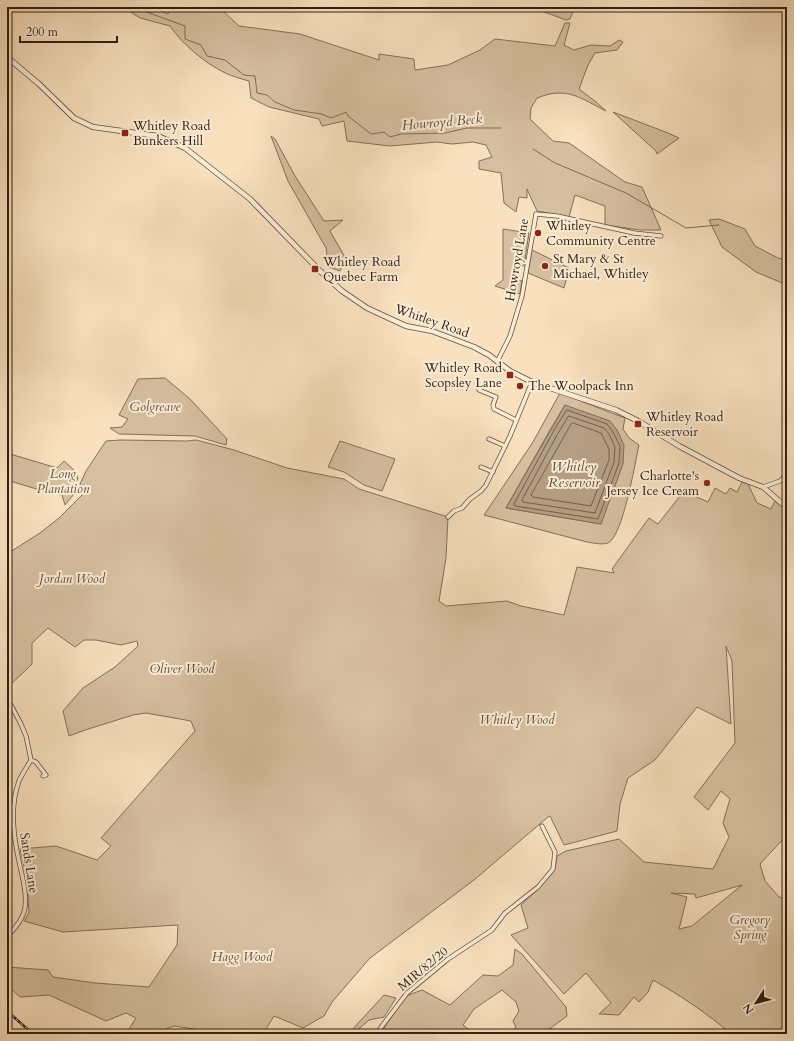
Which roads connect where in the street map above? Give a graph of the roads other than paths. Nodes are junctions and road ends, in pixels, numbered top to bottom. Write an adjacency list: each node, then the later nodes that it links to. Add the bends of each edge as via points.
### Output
1 (7, 58): 3 (street, Whitley Road, via 74,118 93,127 158,136 185,148 250,199 320,271 342,291 367,308 406,326 458,340)
2 (661, 236): 3 (street, Howroyd Lane, via 536,214 522,296 510,336)
3 (497, 362): 4 (street, Whitley Road)
4 (532, 382): 6 (street); 12 (street, Whitley Road, via 616,410 740,478)
5 (479, 390): 6 (street, via 496,397 494,409)
6 (516, 420): 8 (street)
7 (489, 438): 8 (street)
8 (505, 446): 10 (street)
9 (481, 467): 10 (street)
10 (493, 472): 14 (street, via 482,491)
11 (787, 474): 12 (street, via 780,481)
12 (763, 487): 13 (street, Whitley Road)
13 (787, 508)
14 (448, 517)
15 (7, 698): 16 (street, via 23,729)
16 (31, 760): 17 (street, via 36,762 46,775); 19 (street, Sands Lane, via 19,782 14,807 14,841 23,880 25,904 20,922)
17 (43, 776)
18 (542, 826): 20 (street, MIR/82/20, via 555,852 553,869 538,886 505,913 492,930 448,959 407,993)
19 (7, 937)
20 (376, 1034)

